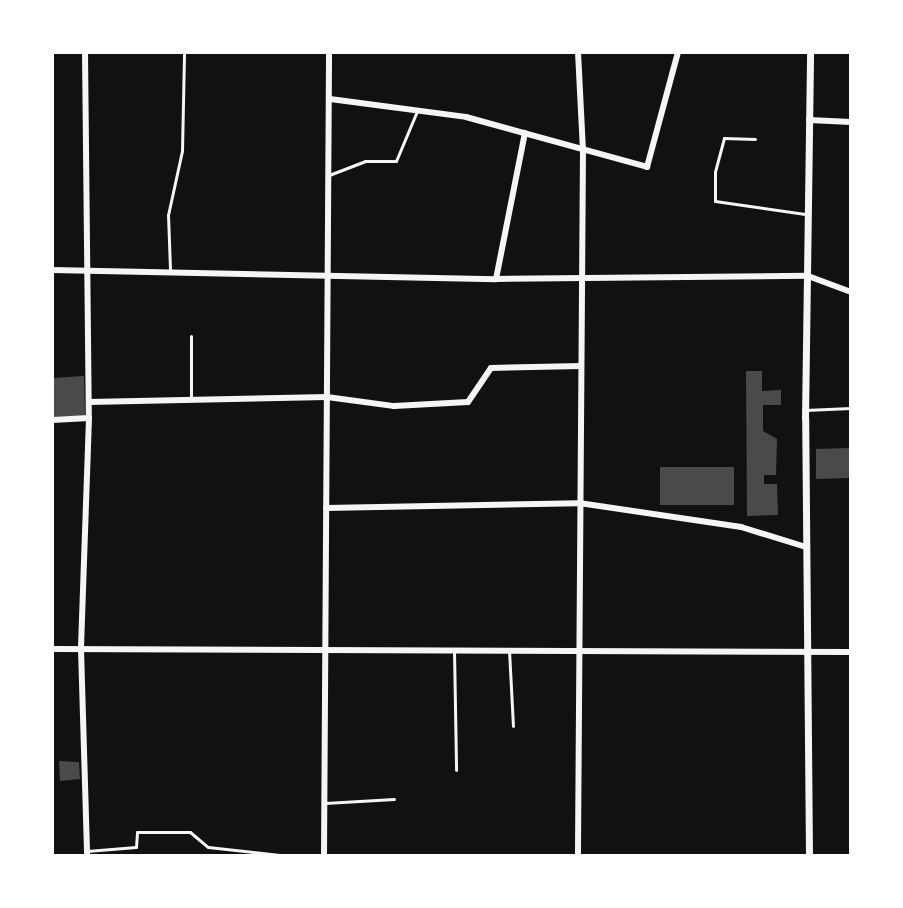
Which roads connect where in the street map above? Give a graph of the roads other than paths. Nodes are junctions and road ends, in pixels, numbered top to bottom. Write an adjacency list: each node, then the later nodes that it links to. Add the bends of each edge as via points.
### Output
1 (85, 52): 18 (street)
2 (184, 52): 16 (lane, via 182,151 168,215)
3 (329, 52): 7 (street)
4 (578, 52): 13 (street)
5 (678, 52): 13 (street, via 647,167)
6 (810, 52): 9 (street)
7 (330, 99): 8 (street); 14 (street)
8 (417, 111): 11 (street); 14 (lane, via 396,161 365,161)
9 (809, 120): 10 (street); 15 (street)
10 (851, 122)
11 (525, 133): 13 (street); 22 (street)
12 (755, 139): 15 (lane, via 724,138 715,172 715,201)
13 (583, 150): 21 (street)
14 (329, 175): 20 (street)
15 (809, 214): 19 (street)
16 (170, 269): 18 (street); 20 (street)
17 (52, 270): 18 (street)
18 (86, 270): 28 (street)
19 (808, 276): 21 (street); 23 (street); 30 (street)
20 (327, 278): 22 (street); 26 (street)
21 (581, 278): 22 (street); 25 (street)
22 (496, 279)
23 (851, 292)
24 (191, 336): 27 (lane)
25 (581, 366): 26 (street, via 491,368 468,402 394,406); 33 (street)
26 (327, 397): 27 (street); 34 (street)
27 (191, 398): 28 (street)
28 (89, 402): 31 (street)
29 (851, 408): 30 (lane)
30 (805, 410): 35 (street)
31 (89, 418): 32 (street); 37 (street)
32 (52, 420)
33 (579, 503): 34 (street); 35 (street, via 741,527); 41 (street)
34 (326, 508): 38 (street)
35 (806, 547): 42 (street)
36 (52, 649): 37 (street)
37 (81, 649): 38 (street); 48 (street)
38 (325, 650): 39 (street); 47 (street)
39 (454, 650): 40 (street); 45 (lane)
40 (509, 650): 41 (street); 44 (lane)
41 (577, 651): 42 (street); 51 (street)
42 (805, 652): 43 (street); 52 (street)
43 (851, 652)
44 (513, 726)
45 (456, 770)
46 (394, 799): 47 (lane)
47 (324, 803): 50 (street)
48 (87, 854): 49 (lane, via 136,847 137,832 190,832 208,847)
49 (288, 856)
50 (324, 856)
51 (578, 856)
52 (809, 856)

